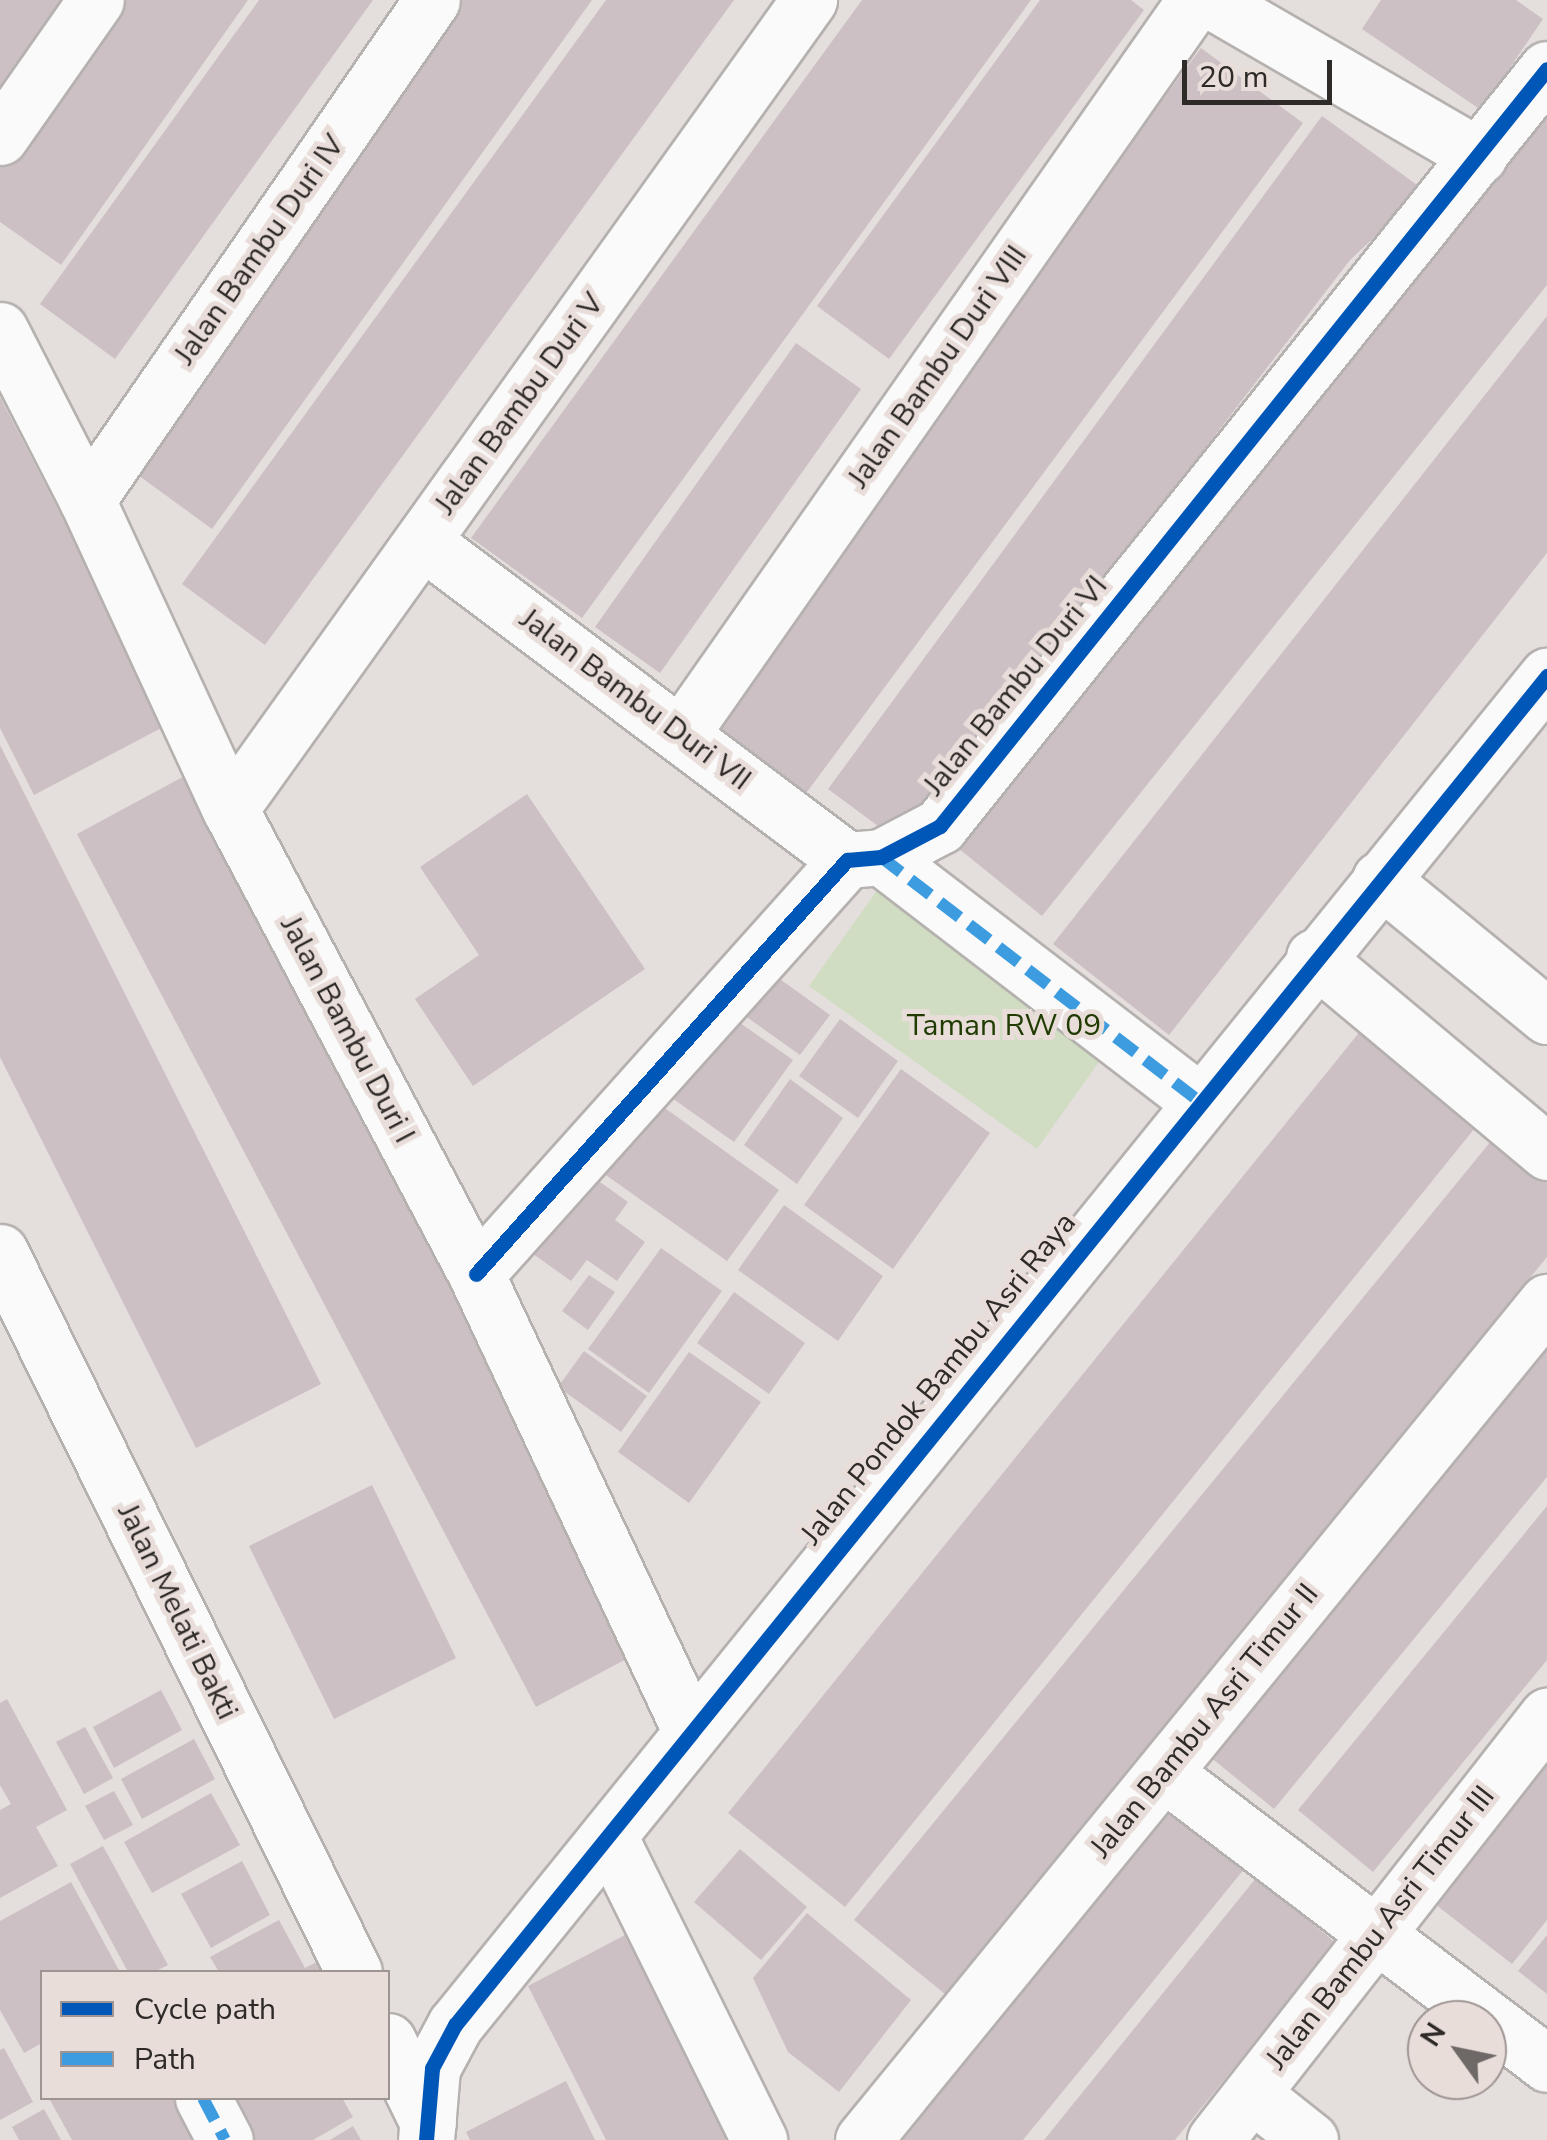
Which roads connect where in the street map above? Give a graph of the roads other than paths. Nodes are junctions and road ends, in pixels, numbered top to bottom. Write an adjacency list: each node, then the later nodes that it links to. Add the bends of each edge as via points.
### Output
1 (96, 0): 7 (street)
2 (432, 0): 10 (street, Jalan Bambu Duri IV)
3 (1195, 0): 13 (street, Jalan Bambu Duri VIII)
4 (1210, 0): 8 (street)
5 (800, 3): 11 (street, Jalan Bambu Duri V)
6 (1547, 69): 8 (street, Jalan Bambu Duri VI)
7 (0, 137)
8 (1479, 156): 15 (street, Jalan Bambu Duri VI, via 940,826)
9 (0, 330): 10 (street, Jalan Bambu Duri I)
10 (87, 500): 14 (street, Jalan Bambu Duri I)
11 (422, 541): 13 (street, Jalan Bambu Duri VII); 14 (street, Jalan Bambu Duri V)
12 (1547, 676): 16 (street, Jalan Pondok Bambu Asri Raya)
13 (681, 734): 15 (street, Jalan Bambu Duri VII)
14 (230, 809): 22 (street, Jalan Bambu Duri I)
15 (864, 858): 19 (street, Jalan Bambu Duri VII); 22 (street, Jalan Bambu Duri VI)
16 (1380, 879): 17 (street, Jalan Pondok Bambu Asri Raya); 18 (street)
17 (1314, 957): 19 (street, Jalan Pondok Bambu Asri Raya); 20 (street)
18 (1547, 1016)
19 (1198, 1100): 25 (street, Jalan Pondok Bambu Asri Raya)
20 (1547, 1152)
21 (0, 1252): 29 (street, Jalan Melati Bakti)
22 (476, 1274): 25 (street, Jalan Bambu Duri I)
23 (1547, 1302): 26 (street, Jalan Bambu Asri Timur II)
24 (1547, 1716): 28 (street, Jalan Bambu Asri Timur III)
25 (691, 1732): 27 (street, Jalan Pondok Bambu Asri Raya)
26 (1164, 1772): 28 (street); 37 (street, Jalan Bambu Asri Timur II)
27 (610, 1836): 34 (street, Jalan Pondok Bambu Asri Raya, via 455,2025 432,2068); 36 (street)
28 (1372, 1935): 31 (street); 32 (street, Jalan Bambu Asri Timur III)
29 (353, 1970)
30 (390, 2045): 34 (street)
31 (1547, 2064)
32 (1252, 2094): 38 (street, Jalan Bambu Asri Timur III); 39 (street)
33 (203, 2100): 35 (street)
34 (429, 2132)
35 (225, 2140)
36 (759, 2140)
37 (863, 2140)
38 (1215, 2140)
39 (1310, 2140)

